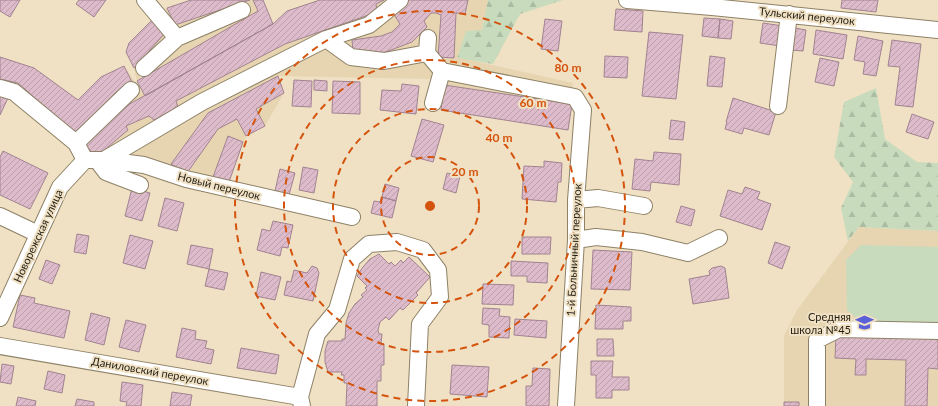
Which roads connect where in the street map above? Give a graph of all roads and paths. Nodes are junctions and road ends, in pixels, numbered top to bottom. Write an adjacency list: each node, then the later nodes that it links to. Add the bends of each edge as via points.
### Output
1 (145, 0): 8 (street)
2 (400, 0): 9 (street, Новорежская улица, via 369,24)
3 (627, 0): 4 (street, Тульский переулок)
4 (713, 3): 6 (street, Тульский переулок)
5 (242, 10): 8 (street)
6 (789, 14): 7 (street, Тульский переулок); 15 (street)
7 (938, 30)
8 (177, 38): 10 (street)
9 (326, 39): 11 (street, via 351,57 384,61 427,46); 17 (street, Новорежская улица)
10 (144, 68)
11 (442, 71): 14 (street); 19 (street, 1-й Больничный переулок, via 575,97 583,110)
12 (0, 88): 16 (street, via 14,92)
13 (131, 90): 16 (street)
14 (433, 103)
15 (778, 106)
16 (76, 143): 17 (street)
17 (95, 160): 18 (street, via 106,172); 22 (street, Новый переулок, via 144,165 186,179); 23 (street, Новорежская улица, via 60,187)
18 (140, 185)
19 (576, 200): 20 (street, via 598,198); 25 (street, 1-й Больничный переулок)
20 (644, 206)
21 (0, 216): 23 (street)
22 (352, 217)
23 (38, 234): 26 (street, Новорежская улица)
24 (719, 238): 25 (street, via 688,253 642,242 596,237)
25 (576, 240): 31 (street, 1-й Больничный переулок)
26 (0, 318)
27 (938, 331): 32 (street, via 839,329 817,340)
28 (0, 346): 29 (street, Даниловский переулок)
29 (301, 401): 30 (street, via 316,334 337,310 352,259 369,244 397,242 423,250 438,270 440,297 420,324)
30 (416, 406)
31 (566, 406)
32 (817, 406)

